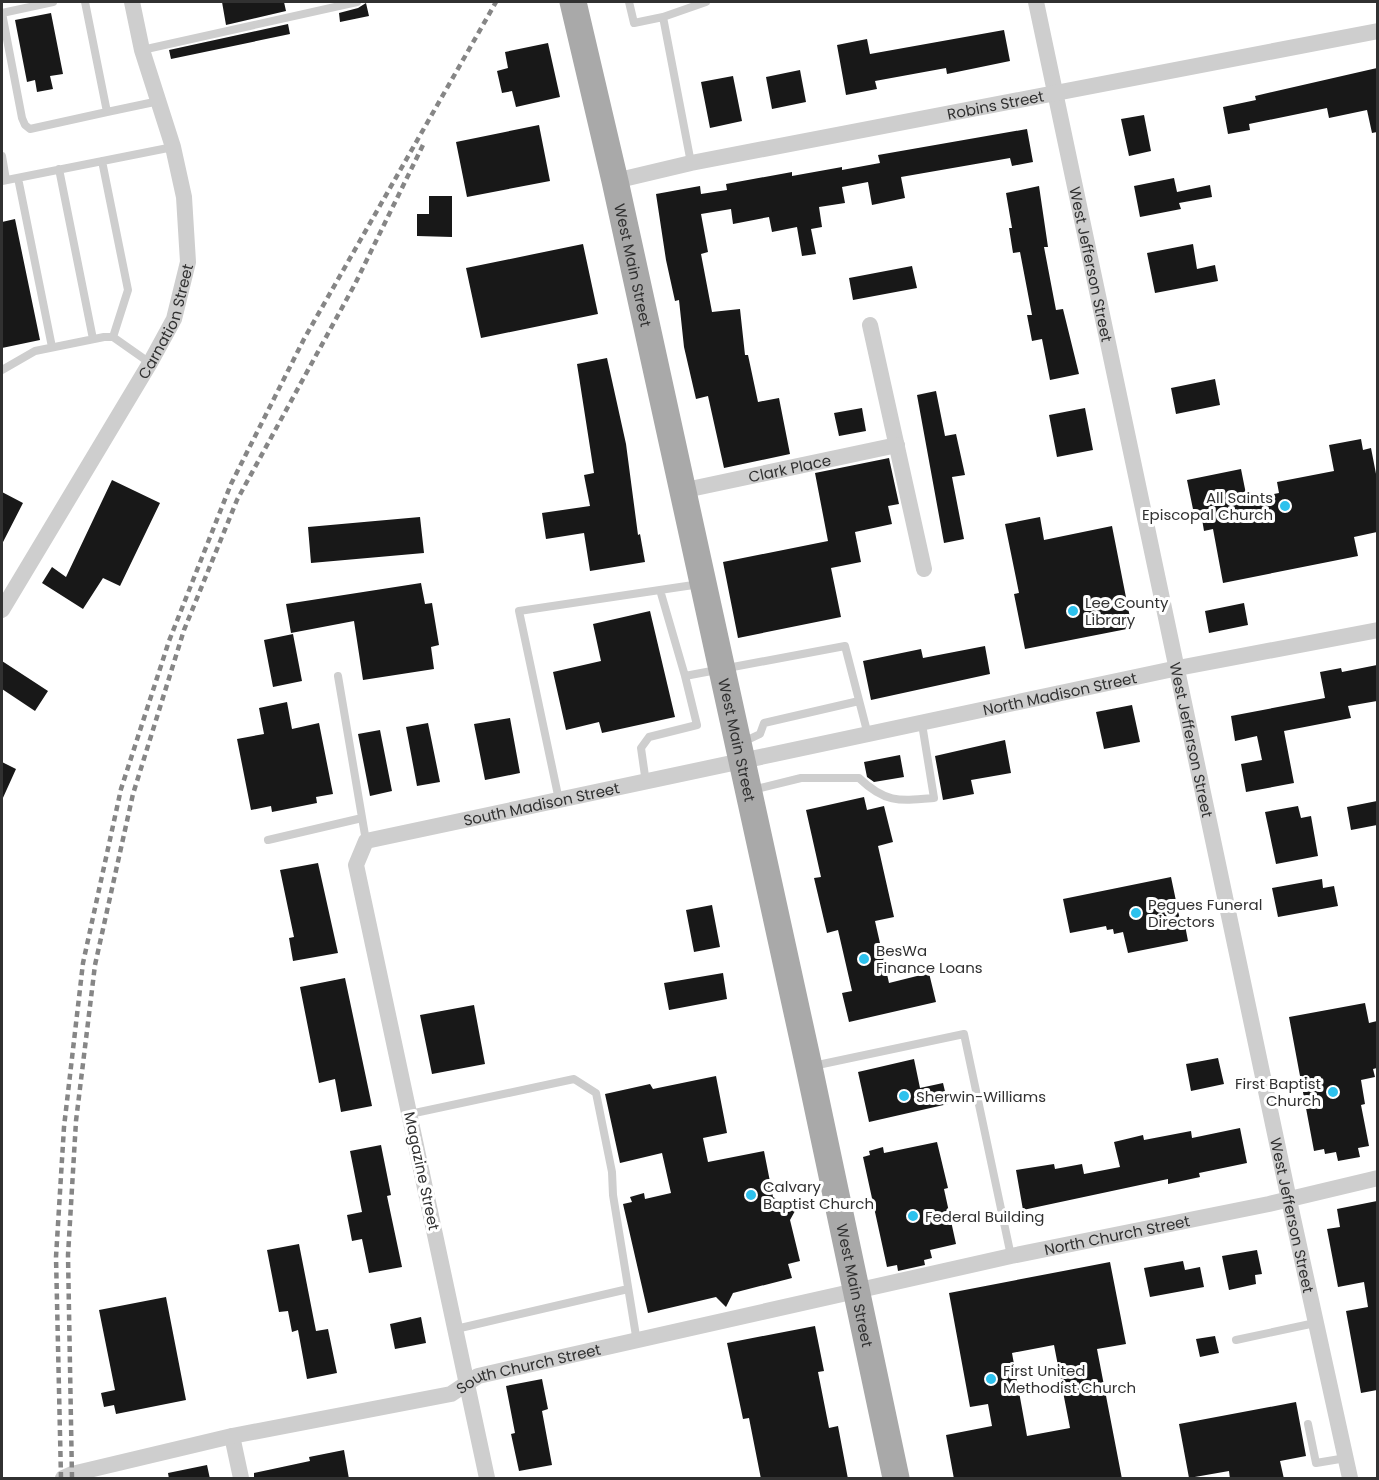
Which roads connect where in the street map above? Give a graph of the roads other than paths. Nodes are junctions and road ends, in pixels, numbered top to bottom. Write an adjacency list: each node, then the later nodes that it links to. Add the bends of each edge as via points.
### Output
1 (53, 2): 9 (lane)
2 (85, 2): 15 (lane)
3 (132, 2): 12 (street, Carnation Street)
4 (357, 2): 12 (lane)
5 (629, 2): 10 (lane, via 634,23)
6 (706, 2): 10 (lane)
7 (1036, 2): 13 (street, West Jefferson Street)
8 (575, 5): 23 (main road, West Main Street)
9 (2, 13): 15 (lane, via 25,125 30,129)
10 (663, 17): 19 (lane)
11 (1377, 31): 13 (street, Robins Street)
12 (142, 50): 14 (street, Carnation Street)
13 (1056, 93): 19 (street, Robins Street); 37 (street, West Jefferson Street)
14 (159, 101): 15 (lane); 16 (street, Carnation Street)
15 (108, 112)
16 (173, 147): 18 (lane); 28 (street, Carnation Street, via 184,197 188,262 174,319)
17 (2, 156): 22 (lane)
18 (102, 161): 20 (lane); 25 (lane, via 128,290)
19 (691, 163): 23 (street, Robins Street)
20 (59, 170): 21 (lane); 26 (lane)
21 (18, 178): 22 (lane); 27 (lane)
22 (4, 180)
23 (615, 181): 31 (main road, West Main Street)
24 (870, 325): 30 (street)
25 (112, 338): 26 (lane); 28 (lane)
26 (93, 339): 27 (lane)
27 (52, 347): 29 (lane, via 35,351)
28 (150, 363): 35 (street, Carnation Street)
29 (2, 370)
30 (897, 445): 31 (street, Clark Place); 32 (street)
31 (681, 491): 33 (main road, West Main Street)
32 (924, 569)
33 (702, 583): 34 (lane); 38 (main road, West Main Street)
34 (660, 590): 40 (lane); 47 (lane, via 519,611)
35 (2, 610)
36 (1377, 630): 37 (street, North Madison Street)
37 (1178, 668): 42 (street, North Madison Street); 54 (street, West Jefferson Street)
38 (721, 669): 40 (lane); 41 (lane, via 845,646); 44 (main road, West Main Street)
39 (338, 676): 48 (lane)
40 (685, 676): 45 (lane, via 698,726 649,737 641,748)
41 (860, 701): 43 (lane); 44 (lane, via 764,723 760,734)
42 (922, 724): 43 (street, North Madison Street); 46 (lane, via 934,798 898,801 875,794 859,778 801,778)
43 (868, 736): 44 (street, North Madison Street)
44 (740, 754): 45 (street, South Madison Street); 46 (main road, West Main Street)
45 (646, 783): 47 (street, South Madison Street)
46 (749, 791): 51 (main road, West Main Street)
47 (560, 801): 50 (street, South Madison Street)
48 (362, 818): 49 (lane); 50 (lane)
49 (268, 840)
50 (366, 841): 52 (street, Magazine Street, via 356,865)
51 (809, 1067): 55 (lane, via 964,1034); 57 (main road, West Main Street)
52 (410, 1114): 56 (lane, via 574,1079 596,1093); 59 (street, Magazine Street)
53 (1377, 1178): 54 (street, North Church Street)
54 (1288, 1200): 55 (street, North Church Street); 58 (street, West Jefferson Street)
55 (1011, 1256): 57 (street, North Church Street)
56 (628, 1288): 59 (lane); 61 (lane)
57 (856, 1292): 61 (street, South Church Street); 69 (main road, West Main Street)
58 (1315, 1323): 60 (lane); 65 (street, West Jefferson Street)
59 (456, 1329): 62 (street, Magazine Street)
60 (1236, 1340)
61 (637, 1342): 62 (street, South Church Street, via 478,1376)
62 (466, 1384): 64 (street, South Church Street, via 451,1394); 68 (street, Magazine Street)
63 (1308, 1424): 65 (lane, via 1316,1463)
64 (232, 1436): 66 (street, South Church Street); 67 (street)
65 (1346, 1458): 70 (street, West Jefferson Street)
66 (63, 1479)
67 (241, 1479)
68 (487, 1479)
69 (896, 1479)
70 (1350, 1479)

